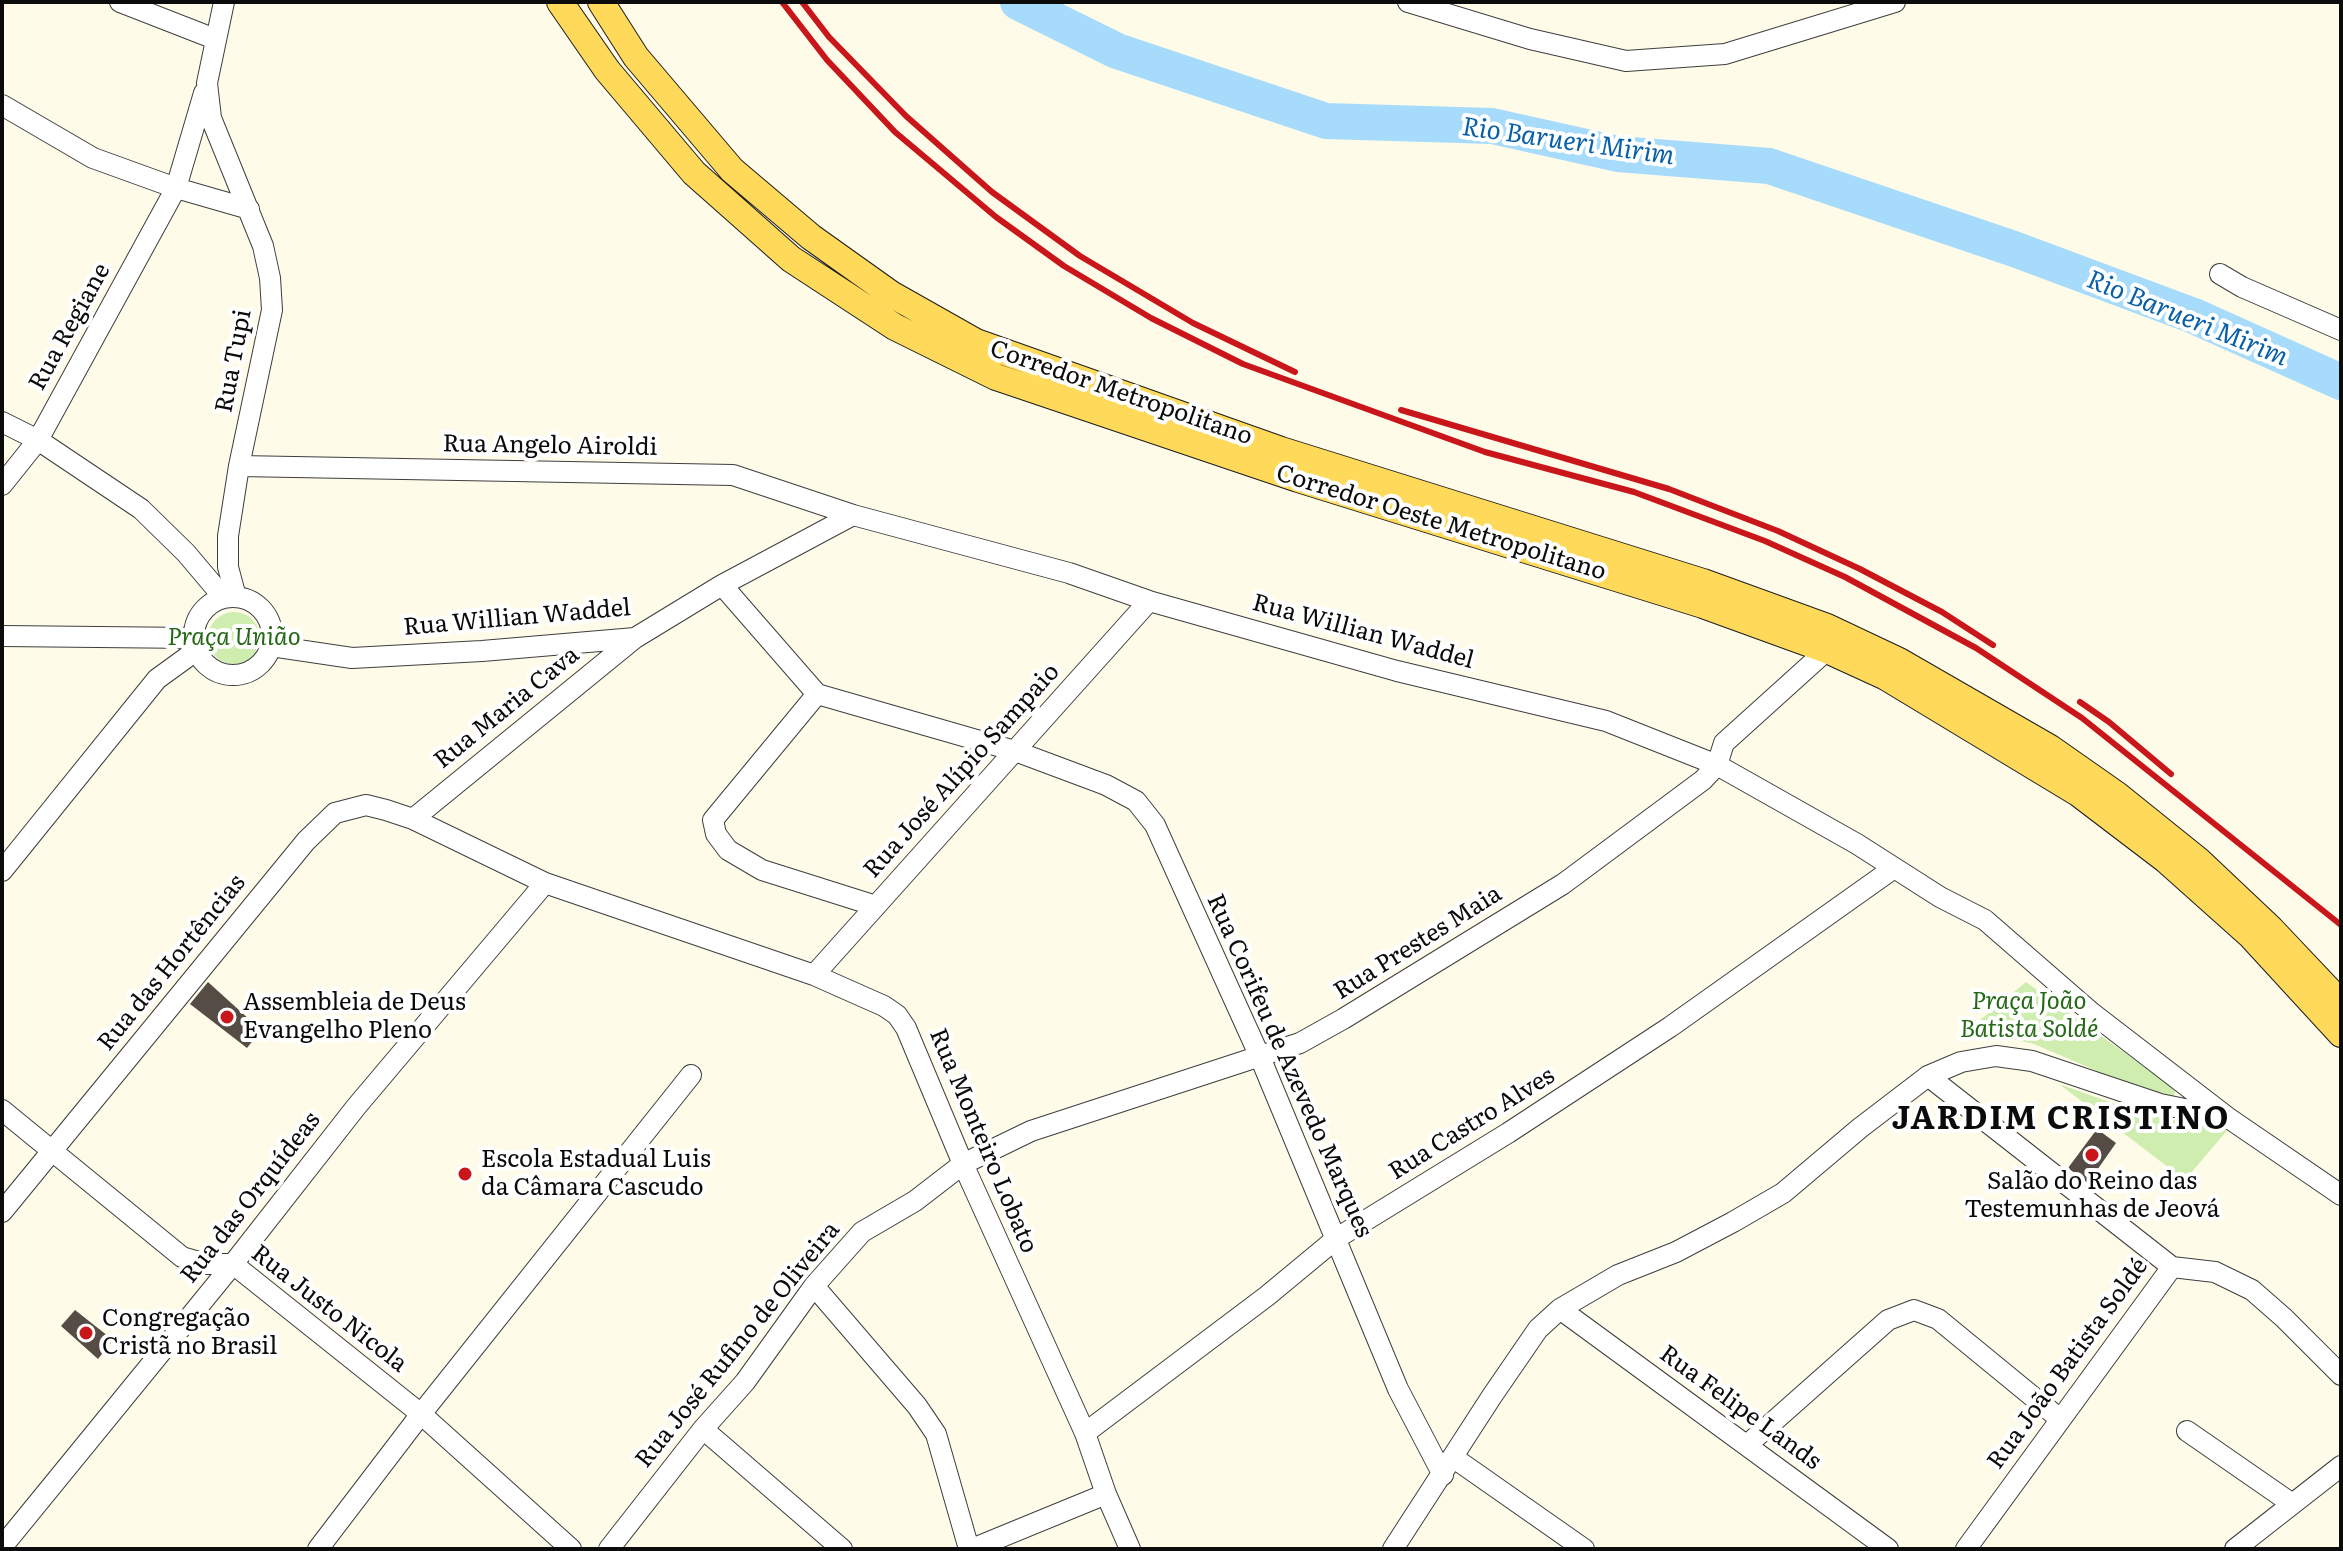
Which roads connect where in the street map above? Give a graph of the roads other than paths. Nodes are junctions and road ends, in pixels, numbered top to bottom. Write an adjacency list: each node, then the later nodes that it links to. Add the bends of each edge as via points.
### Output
1 (120, 2): 7 (street)
2 (224, 2): 7 (street, Rua Tupi)
3 (560, 2): 26 (main road, Corredor Oeste Metropolitano, via 607,70 694,173 791,259 895,327 1011,382 1298,479 1703,605)
4 (601, 2): 28 (main road, Corredor Metropolitano, via 636,57 732,170 811,237 891,294 976,342 1281,450 1703,582 1814,622)
5 (1408, 2): 6 (street, via 1626,61 1725,54)
6 (1895, 2)
7 (215, 39): 8 (street, Rua Tupi)
8 (207, 83): 10 (street, Rua Regiane); 11 (street, Rua Tupi, via 211,118)
9 (2, 105): 10 (street, via 93,158)
10 (176, 188): 11 (street); 15 (street, Rua Regiane)
11 (249, 209): 16 (street, Rua Tupi, via 263,246 272,310)
12 (2220, 274): 13 (street)
13 (2341, 330)
14 (2, 422): 15 (street)
15 (38, 440): 17 (street, Rua Regiane); 20 (street, via 141,509)
16 (239, 466): 18 (street, Rua Angelo Airoldi, via 733,475); 20 (street, Rua Tupi, via 228,536)
17 (2, 485)
18 (853, 515): 19 (street, Rua Willian Waddel); 21 (street, Rua Willian Waddel, via 1069,573)
19 (722, 585): 23 (street, Rua Willian Waddel); 27 (street)
20 (230, 598): 24 (street, via 204,610); 25 (street, via 257,605 265,613)
21 (1149, 601): 29 (street, Rua José Alípio Sampaio); 30 (street, Rua Willian Waddel, via 1397,671 1606,721)
22 (2, 636): 24 (street)
23 (635, 638): 25 (street, Rua Willian Waddel, via 352,658); 31 (street, Rua Maria Cava)
24 (195, 644): 25 (street, via 212,669 236,675 259,666); 33 (street, via 157,679)
25 (271, 646)
26 (1827, 650): 28 (main road, via 1864,655 1941,693); 30 (street, Rua Prestes Maia, via 1724,743); 38 (main road, Corredor Oeste Metropolitano, via 1886,677 2078,793 2166,860 2250,935)
27 (817, 694): 29 (street, Rua Corifeu de Azevedo Marques); 35 (street, via 713,820 716,834 728,850 762,870)
28 (1966, 698): 37 (main road, Corredor Metropolitano, via 2050,748 2199,861)
29 (1015, 751): 35 (street, Rua José Alípio Sampaio); 39 (street, Rua Corifeu de Azevedo Marques, via 1136,801 1155,825)
30 (1717, 765): 32 (street, Rua Willian Waddel); 39 (street, Rua Prestes Maia, via 1563,884 1319,1033)
31 (413, 819): 34 (street, Rua Monteiro Lobato); 44 (street, Rua das Hortências, via 366,805 335,813 306,841)
32 (1894, 868): 43 (street, Rua Willian Waddel, via 1985,920 2092,1013); 48 (street, Rua Castro Alves, via 1670,1027)
33 (2, 871)
34 (545, 883): 36 (street, Rua Monteiro Lobato); 49 (street, Rua das Orquídeas, via 356,1107)
35 (876, 906): 36 (street, Rua José Alípio Sampaio)
36 (814, 975): 45 (street, Rua Monteiro Lobato, via 897,1015)
37 (2341, 1003)
38 (2341, 1034)
39 (1260, 1057): 45 (street, Rua Prestes Maia, via 1031,1131); 48 (street, Rua Corifeu de Azevedo Marques)
40 (691, 1075): 54 (street)
41 (1928, 1076): 43 (street, via 1961,1062 1996,1056 2032,1061 2160,1104); 50 (street, Rua João Batista Soldé); 52 (street, via 1783,1193)
42 (2, 1110): 44 (street, Rua Justo Nicola)
43 (2227, 1117): 46 (street, Rua Willian Waddel)
44 (52, 1151): 47 (street, Rua das Hortências); 49 (street, Rua Justo Nicola, via 182,1257)
45 (963, 1164): 51 (street, Rua José Rufino de Oliveira, via 862,1232); 58 (street, Rua Monteiro Lobato)
46 (2341, 1195)
47 (2, 1212)
48 (1337, 1238): 58 (street, Rua Castro Alves); 60 (street, Rua Corifeu de Azevedo Marques, via 1398,1389)
49 (233, 1264): 54 (street, Rua Justo Nicola); 64 (street, Rua das Orquídeas)
50 (2172, 1267): 53 (street, via 2215,1272 2252,1290); 55 (street, Rua João Batista Soldé)
51 (814, 1286): 56 (street, Rua José Rufino de Oliveira, via 745,1382); 69 (street, via 936,1434)
52 (1560, 1309): 59 (street, Rua Felipe Lands); 60 (street, via 1538,1329)
53 (2341, 1375)
54 (421, 1414): 65 (street); 66 (street, Rua Justo Nicola)
55 (2060, 1419): 59 (street, via 1938,1319 1914,1310 1888,1320); 74 (street, Rua João Batista Soldé)
56 (703, 1429): 67 (street, Rua José Rufino de Oliveira); 68 (street)
57 (2187, 1431): 63 (street)
58 (1085, 1433): 62 (street, Rua Monteiro Lobato)
59 (1747, 1445): 73 (street, Rua Felipe Lands)
60 (1448, 1466): 71 (street); 72 (street, Rua Corifeu de Azevedo Marques)
61 (2341, 1466): 63 (street)
62 (1106, 1494): 69 (street); 70 (street, Rua Monteiro Lobato)
63 (2291, 1503): 75 (street)
64 (2, 1547)
65 (318, 1549)
66 (571, 1549)
67 (609, 1549)
68 (842, 1549)
69 (970, 1549)
70 (1130, 1549)
71 (1393, 1549)
72 (1584, 1549)
73 (1888, 1549)
74 (1966, 1549)
75 (2235, 1549)

